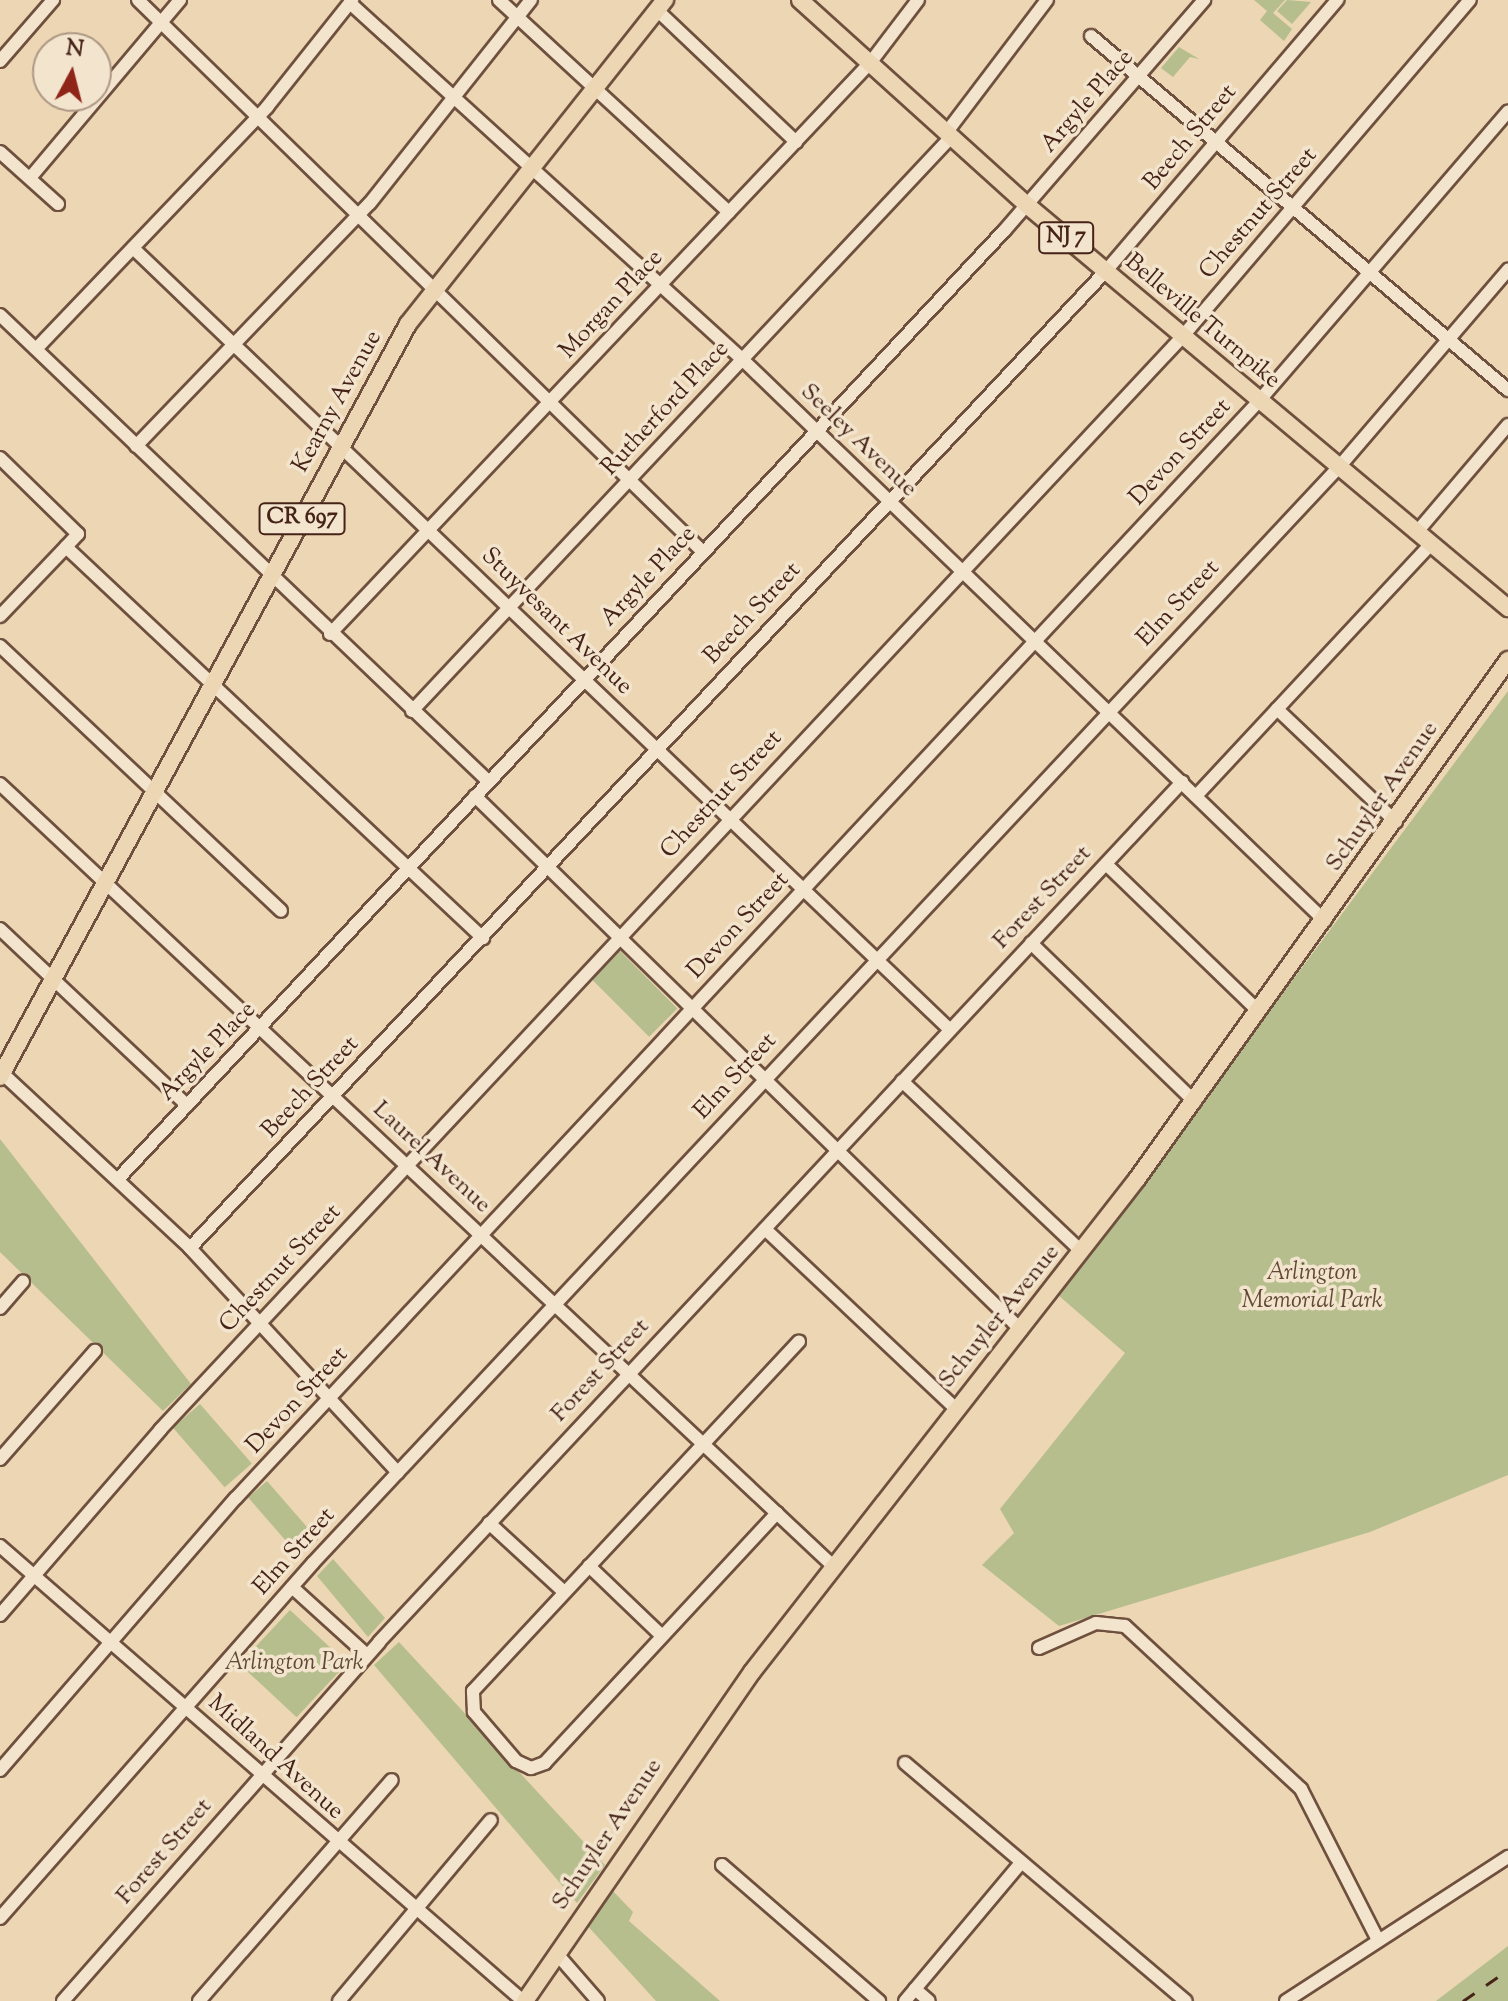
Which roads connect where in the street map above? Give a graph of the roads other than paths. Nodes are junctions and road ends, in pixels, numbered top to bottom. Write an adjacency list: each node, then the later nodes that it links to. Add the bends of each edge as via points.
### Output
1 (53, 0): 17 (street)
2 (138, 0): 15 (street)
3 (180, 0): 15 (street)
4 (499, 0): 14 (street)
5 (531, 0): 14 (street)
6 (800, 0): 18 (main road, Belleville Turnpike / NJ 7)
7 (918, 0): 18 (street, Morgan Place)
8 (1047, 0): 24 (street, Rutherford Place)
9 (1204, 0): 19 (street, Argyle Place)
10 (1337, 0): 25 (street, Beech Street)
11 (1470, 0): 32 (street, Chestnut Street)
12 (351, 1): 21 (street, Seeley Avenue); 23 (street)
13 (661, 5): 20 (main road, Kearny Avenue / CR 697); 26 (street)
14 (518, 18): 20 (street); 21 (street)
15 (161, 22): 23 (street); 29 (street)
16 (1091, 36): 19 (street)
17 (0, 61)
18 (870, 63): 24 (main road, Belleville Turnpike / NJ 7); 26 (street, Morgan Place)
19 (1139, 76): 25 (street); 31 (street, Argyle Place)
20 (594, 90): 28 (main road, Kearny Avenue / CR 697); 33 (street)
21 (455, 96): 28 (street, Seeley Avenue); 34 (street)
22 (1508, 111): 38 (street, Devon Street)
23 (257, 117): 34 (street); 35 (street)
24 (948, 135): 31 (main road, Belleville Turnpike / NJ 7); 46 (street, Rutherford Place)
25 (1217, 141): 32 (street); 37 (street, Beech Street)
26 (796, 142): 33 (street, Morgan Place)
27 (0, 152): 29 (street)
28 (532, 168): 39 (street, Seeley Avenue); 40 (main road, Kearny Avenue / CR 697)
29 (30, 178): 30 (street)
30 (58, 204)
31 (1027, 205): 37 (main road, Belleville Turnpike / NJ 7); 51 (street, Argyle Place)
32 (1294, 207): 38 (street); 42 (street, Chestnut Street)
33 (729, 212): 39 (street, Morgan Place)
34 (359, 214): 40 (street); 44 (street)
35 (133, 248): 44 (street, Stuyvesant Avenue); 45 (street)
36 (1508, 270): 43 (street, Elm Street)
37 (1105, 272): 42 (main road, Belleville Turnpike / NJ 7); 57 (street, Beech Street)
38 (1370, 273): 43 (street); 48 (street, Devon Street)
39 (660, 286): 46 (street, Seeley Avenue); 49 (street, Morgan Place)
40 (435, 290): 49 (street); 53 (main road, Kearny Avenue / CR 697, via 408,324)
41 (0, 315): 45 (street)
42 (1182, 337): 48 (main road, Belleville Turnpike / NJ 7); 63 (street, Chestnut Street)
43 (1448, 340): 47 (street); 55 (street, Elm Street)
44 (233, 345): 52 (street); 53 (street, Stuyvesant Avenue)
45 (36, 349): 52 (street)
46 (743, 360): 51 (street, Seeley Avenue); 56 (street, Rutherford Place)
47 (1508, 390)
48 (1259, 401): 55 (main road, Belleville Turnpike / NJ 7); 69 (street, Devon Street)
49 (551, 403): 56 (street); 58 (street, Morgan Place)
50 (1508, 425): 59 (street)
51 (816, 431): 57 (street, Seeley Avenue); 62 (street, Argyle Place)
52 (136, 446): 64 (street)
53 (340, 448): 58 (street, Stuyvesant Avenue); 64 (main road, Kearny Avenue / CR 697)
54 (0, 458): 61 (street, via 78,534)
55 (1339, 467): 59 (main road, Belleville Turnpike / NJ 7); 76 (street, Elm Street)
56 (631, 479): 62 (street); 65 (street, Rutherford Place)
57 (889, 502): 63 (street, Seeley Avenue); 77 (street, Beech Street)
58 (428, 531): 65 (street, Stuyvesant Avenue); 68 (street, Morgan Place)
59 (1416, 533): 60 (main road, Belleville Turnpike / NJ 7)
60 (1430, 545): 66 (main road, Belleville Turnpike / NJ 7); 74 (street)
61 (66, 547): 67 (street); 73 (street)
62 (703, 552): 72 (street, Argyle Place)
63 (962, 572): 69 (street, Seeley Avenue); 84 (street, Chestnut Street)
64 (271, 576): 68 (street); 73 (main road, Kearny Avenue / CR 697)
65 (509, 608): 72 (street, Stuyvesant Avenue); 75 (street, Rutherford Place)
66 (1508, 608)
67 (0, 616)
68 (330, 634): 75 (street)
69 (1036, 642): 76 (street, Seeley Avenue); 90 (street, Devon Street)
70 (0, 646): 81 (street)
71 (1508, 660): 85 (main road, Schuyler Avenue)
72 (583, 679): 77 (street, Stuyvesant Avenue); 78 (street, Argyle Place)
73 (212, 685): 81 (main road, Kearny Avenue / CR 697); 87 (street)
74 (1277, 709): 83 (street); 85 (street)
75 (412, 711): 78 (street)
76 (1109, 712): 79 (street, Seeley Avenue); 97 (street, Elm Street)
77 (657, 749): 84 (street, Stuyvesant Avenue); 88 (street, Beech Street)
78 (488, 781): 82 (street, Argyle Place)
79 (1182, 782): 83 (street, Seeley Avenue); 86 (street, Forest Street)
80 (0, 784): 89 (street, Laurel Avenue)
81 (155, 791): 89 (main road, Kearny Avenue / CR 697); 91 (street)
82 (475, 796): 87 (street, Argyle Place); 88 (street)
83 (1196, 796): 92 (street, Seeley Avenue)
84 (729, 818): 90 (street, Stuyvesant Avenue); 95 (street, Chestnut Street)
85 (1396, 822): 92 (main road, Schuyler Avenue)
86 (1106, 864): 96 (street, Forest Street); 100 (street)
87 (407, 869): 94 (street); 101 (street, Argyle Place)
88 (546, 869): 94 (street, Beech Street); 95 (street)
89 (106, 884): 98 (main road, Kearny Avenue / CR 697); 101 (street, Laurel Avenue)
90 (803, 890): 97 (street, Stuyvesant Avenue); 99 (street, Devon Street)
91 (281, 911)
92 (1325, 921): 100 (main road, Schuyler Avenue)
93 (0, 929): 98 (street)
94 (483, 938): 106 (street, Beech Street)
95 (619, 939): 99 (street); 110 (street, Chestnut Street)
96 (1031, 943): 102 (street, Forest Street); 107 (street)
97 (875, 959): 102 (street, Stuyvesant Avenue); 104 (street, Elm Street)
98 (53, 979): 103 (main road, Kearny Avenue / CR 697); 108 (street)
99 (692, 1010): 104 (street); 113 (street, Devon Street)
100 (1258, 1011): 107 (main road, Schuyler Avenue)
101 (259, 1029): 106 (street, Laurel Avenue); 108 (street, Argyle Place)
102 (949, 1029): 105 (street, Forest Street)
103 (1, 1075): 111 (street)
104 (764, 1079): 109 (street); 117 (street, Elm Street)
105 (902, 1081): 109 (street, Forest Street); 115 (street)
106 (333, 1096): 110 (street, Laurel Avenue); 114 (street, Beech Street)
107 (1195, 1102): 115 (main road, Schuyler Avenue)
108 (187, 1105): 111 (street, Argyle Place)
109 (837, 1151): 112 (street, Forest Street); 120 (street)
110 (407, 1168): 113 (street, Laurel Avenue); 119 (street, Chestnut Street)
111 (118, 1179): 114 (street)
112 (765, 1229): 123 (street, Forest Street); 125 (street)
113 (482, 1235): 117 (street, Laurel Avenue); 124 (street, Devon Street)
114 (190, 1248): 119 (street)
115 (1082, 1252): 120 (main road, Schuyler Avenue)
116 (23, 1282): 118 (street)
117 (555, 1305): 123 (street, Laurel Avenue); 128 (street, Elm Street)
118 (0, 1308)
119 (259, 1323): 124 (street); 134 (street, Chestnut Street)
120 (1021, 1330): 125 (main road, Schuyler Avenue)
121 (799, 1341): 126 (street)
122 (95, 1351): 127 (street)
123 (628, 1375): 126 (street, Laurel Avenue); 130 (street, Forest Street)
124 (329, 1399): 128 (street); 139 (street, Devon Street)
125 (957, 1410): 132 (main road, Schuyler Avenue)
126 (704, 1445): 129 (street, Laurel Avenue); 133 (street)
127 (0, 1459)
128 (398, 1473): 135 (street, Elm Street)
129 (777, 1513): 132 (street, Laurel Avenue); 138 (street)
130 (489, 1523): 136 (street); 141 (street, Forest Street)
131 (0, 1546): 134 (street, Midland Avenue)
132 (831, 1564): 155 (main road, Schuyler Avenue)
133 (589, 1566): 136 (street); 138 (street)
134 (34, 1576): 137 (street, Chestnut Street); 139 (street, Midland Avenue)
135 (292, 1587): 141 (street); 142 (street, Elm Street)
136 (564, 1592): 138 (street, via 471,1697 474,1712 516,1761 531,1768 545,1763)
137 (0, 1615)
138 (662, 1636)
139 (112, 1645): 142 (street, Midland Avenue); 144 (street, Devon Street)
140 (1039, 1648): 154 (street, via 1096,1623 1125,1626 1301,1789)
141 (367, 1655): 145 (street, Forest Street)
142 (185, 1708): 145 (street, Midland Avenue); 153 (street, Elm Street)
143 (905, 1763): 150 (street)
144 (0, 1770)
145 (261, 1775): 148 (street, Midland Avenue); 157 (street, Forest Street)
146 (392, 1780): 148 (street)
147 (491, 1820): 152 (street)
148 (337, 1843): 152 (street, Midland Avenue); 158 (street)
149 (1508, 1857): 154 (street)
150 (1020, 1864): 156 (street); 165 (street)
151 (722, 1865): 162 (street)
152 (414, 1910): 159 (street); 160 (street, Midland Avenue)
153 (0, 1918)
154 (1378, 1940): 166 (street)
155 (557, 1954): 160 (main road, Schuyler Avenue); 161 (street)
156 (915, 1989): 163 (street); 164 (street)
157 (63, 2001)
158 (199, 2001)
159 (339, 2001)
160 (524, 2001)
161 (598, 2001)
162 (879, 2001)
163 (905, 2001)
164 (929, 2001)
165 (1186, 2001)
166 (1286, 2001)

